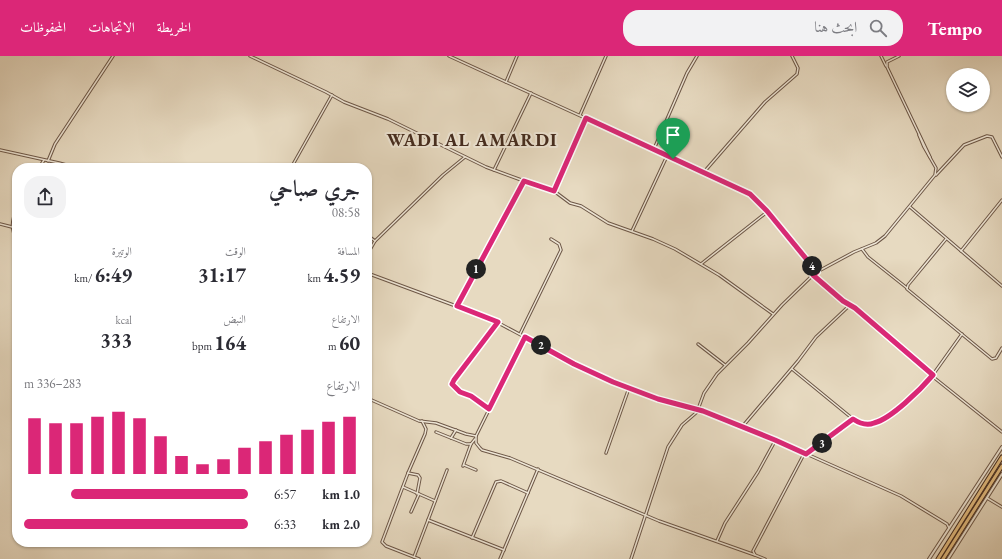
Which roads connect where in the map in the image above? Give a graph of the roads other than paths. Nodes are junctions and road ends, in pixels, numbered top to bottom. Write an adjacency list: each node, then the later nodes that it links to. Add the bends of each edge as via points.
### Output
1 (113, 56): 22 (street, via 55,144)
2 (251, 56): 13 (street)
3 (449, 56): 11 (street)
4 (517, 56): 11 (street)
5 (606, 56): 14 (street)
6 (697, 56): 16 (street)
7 (792, 56): 29 (street, via 798,68 797,74 765,102)
8 (881, 56): 10 (street)
9 (899, 56): 10 (street, via 889,61)
10 (886, 66): 26 (street)
11 (506, 82): 12 (street)
12 (531, 93): 14 (street); 28 (street)
13 (332, 95): 18 (street); 25 (street)
14 (580, 115): 15 (street)
15 (586, 118): 16 (street); 32 (street)
16 (654, 149): 19 (street)
17 (0, 150): 21 (street)
18 (466, 156): 28 (street); 42 (street)
19 (667, 156): 29 (street); 38 (street)
20 (1002, 157): 27 (street, via 992,137 988,136 964,145)
21 (44, 160): 22 (street); 23 (street)
22 (48, 160): 24 (street)
23 (42, 163)
24 (59, 163)
25 (294, 163)
26 (936, 169): 27 (street); 30 (street)
27 (942, 169): 30 (street)
28 (494, 170): 31 (street)
29 (704, 172): 35 (street, via 746,192)
30 (934, 176): 34 (street)
31 (524, 181): 32 (street); 53 (street)
32 (554, 191): 38 (street, via 600,219)
33 (1002, 200): 45 (street)
34 (910, 207): 41 (street); 44 (street, via 882,239)
35 (767, 211): 46 (street); 47 (street)
36 (0, 224): 37 (street)
37 (12, 227)
38 (632, 231): 46 (street, via 664,244)
39 (372, 239): 42 (street)
40 (551, 239): 56 (street, via 561,250)
41 (946, 239): 45 (street); 51 (street)
42 (375, 241): 43 (street)
43 (372, 246)
44 (862, 249): 47 (street); 51 (street, via 868,257)
45 (960, 251): 50 (street)
46 (701, 264): 54 (street)
47 (817, 272): 49 (street)
48 (372, 275): 53 (street)
49 (813, 275): 52 (street); 54 (street)
50 (1002, 286)
51 (907, 288): 57 (street)
52 (850, 305): 62 (street, via 816,337); 63 (street)
53 (457, 306): 55 (street)
54 (773, 314): 61 (street)
55 (498, 322): 56 (street); 66 (street, via 452,382 457,390)
56 (520, 334): 58 (street)
57 (962, 334): 60 (street, via 993,359); 63 (street)
58 (525, 337): 64 (street, via 587,370); 66 (street)
59 (698, 344): 61 (street)
60 (1002, 348)
61 (725, 365): 67 (street, via 707,388)
62 (792, 369): 68 (street); 70 (street)
63 (932, 376): 68 (street, via 900,406 878,422 865,424); 73 (street)
64 (629, 388): 67 (street, via 658,399); 80 (street)
65 (372, 400): 69 (street)
66 (489, 409): 74 (street)
67 (698, 409): 70 (street); 96 (street, via 696,414 682,425 668,448)
68 (853, 419): 81 (street)
69 (422, 421): 71 (street); 87 (street, via 425,434)
70 (742, 428): 77 (street)
71 (456, 430): 74 (street); 75 (street)
72 (436, 432): 75 (street)
73 (1002, 432)
74 (476, 436): 76 (street)
75 (451, 438): 78 (street)
76 (476, 439): 78 (street); 86 (street, via 480,448)
77 (775, 440): 81 (street); 102 (street, via 725,523)
78 (471, 444): 85 (street, via 463,466)
79 (1002, 447): 98 (street)
80 (606, 453)
81 (805, 454): 99 (street, via 901,496); 104 (street, via 753,549)
82 (1002, 457): 111 (main road)
83 (1002, 466): 112 (main road)
84 (448, 470): 93 (street)
85 (476, 470)
86 (538, 470): 90 (street); 96 (street)
87 (408, 472): 89 (street); 91 (street, via 420,478)
88 (1002, 474): 92 (street)
89 (403, 488): 91 (street); 105 (street, via 382,542)
90 (528, 492): 101 (street, via 502,481 497,482); 103 (street)
91 (418, 494): 93 (street); 95 (street)
92 (987, 498): 94 (street); 113 (street)
93 (435, 501): 97 (street)
94 (1002, 507)
95 (411, 512)
96 (646, 516): 102 (street); 108 (street)
97 (428, 520): 101 (street); 105 (street)
98 (952, 523): 99 (street); 100 (street)
99 (947, 524): 100 (street)
100 (949, 528): 110 (street)
101 (472, 538): 103 (street)
102 (717, 541): 104 (street)
103 (504, 550): 107 (street)
104 (755, 555): 109 (street)
105 (414, 557): 106 (street)
106 (419, 559)
107 (500, 559)
108 (632, 559)
109 (765, 559)
110 (929, 559)
111 (938, 559)
112 (943, 559)
113 (948, 559)

